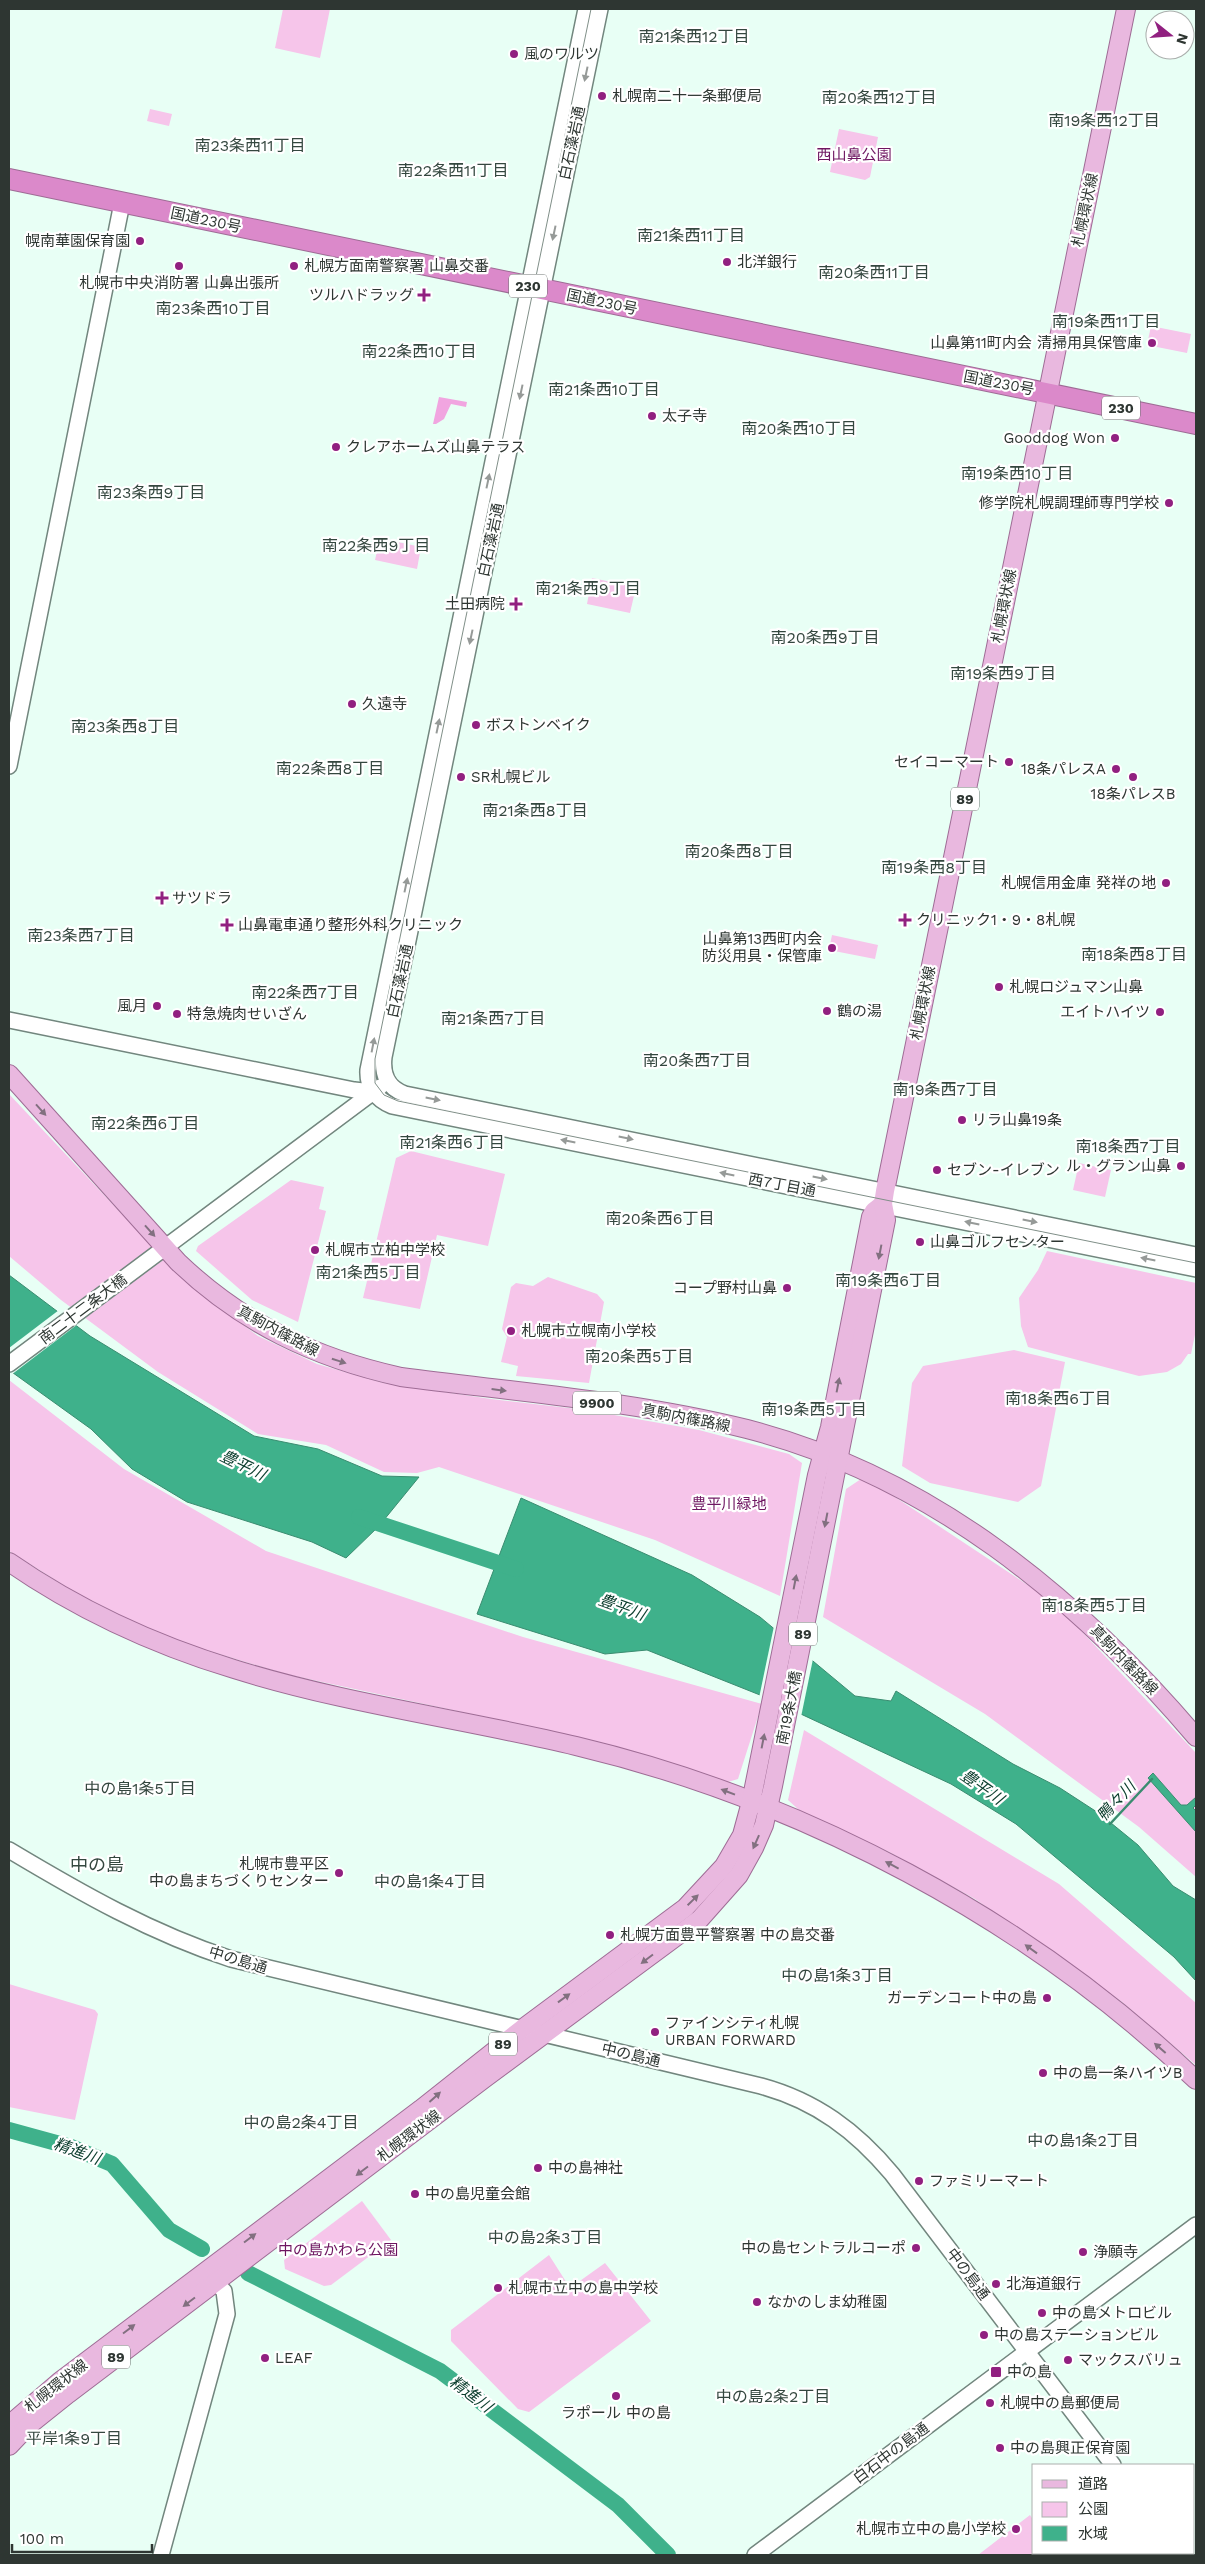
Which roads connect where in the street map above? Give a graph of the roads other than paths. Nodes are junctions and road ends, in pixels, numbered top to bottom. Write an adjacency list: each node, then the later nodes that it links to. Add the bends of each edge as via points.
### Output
1 (586, 9): 6 (street, 白石藻岩通)
2 (600, 9): 6 (street, 白石藻岩通, one-way to 6)
3 (1126, 9): 7 (main road, 札幌環状線 / 89)
4 (9, 179): 5 (highway, 国道230号 / 230)
5 (122, 203): 6 (highway, 国道230号 / 230); 9 (street)
6 (535, 288): 7 (highway, 国道230号 / 230); 12 (street, 白石藻岩通, one-way to 12, via 384,1057 384,1075); 13 (street, 白石藻岩通, one-way to 6, via 368,1070)
7 (1047, 393): 8 (highway, 国道230号 / 230); 14 (main road, 札幌環状線 / 89)
8 (1196, 424)
9 (9, 766)
10 (9, 1020): 13 (street)
11 (9, 1074): 15 (main road, 真駒内篠路線 / 9900, one-way to 15)
12 (388, 1082): 13 (street); 14 (street, 西7丁目通, one-way to 14, via 405,1094)
13 (373, 1092): 14 (street, 西7丁目通, one-way to 13, via 392,1106); 15 (street)
14 (884, 1198): 16 (street, 西7丁目通, one-way to 16); 17 (street, 西7丁目通, one-way to 14); 19 (main road, 札幌環状線 / 89, via 886,1220)
15 (161, 1251): 18 (street, 南二十二条大橋); 19 (main road, 真駒内篠路線 / 9900, one-way to 19, via 250,1319 299,1346 334,1360 402,1377 682,1415 748,1430)
16 (1196, 1255)
17 (1196, 1269)
18 (9, 1364)
19 (829, 1463): 21 (main road, 真駒内篠路線 / 9900, via 886,1481 928,1503 1025,1568 1097,1632); 22 (main road, 南19条大橋 / 89, one-way to 19); 23 (main road, 南19条大橋 / 89, one-way to 23)
20 (9, 1562): 22 (main road, one-way to 20, via 583,1748 234,1669 153,1640 104,1618)
21 (1196, 1737)
22 (753, 1795): 23 (main road); 25 (main road, 札幌環状線 / 89, one-way to 22, via 685,1908 706,1888 724,1866 742,1835)
23 (770, 1802): 26 (main road, 札幌環状線 / 89, one-way to 26, via 754,1848 739,1875 700,1919); 27 (main road, one-way to 23, via 1089,1990 1000,1928 941,1891)
24 (9, 1850): 25 (street, 中の島通, via 117,1913 208,1952 276,1972)
25 (522, 2029): 26 (street, 中の島通); 31 (main road, 札幌環状線 / 89, one-way to 25, via 59,2382)
26 (546, 2035): 29 (main road, 札幌環状線 / 89, one-way to 29, via 484,2078); 30 (street, 中の島通, via 773,2089 826,2113 859,2138 888,2170)
27 (1196, 2080)
28 (1196, 2225): 30 (street, 白石中の島通)
29 (215, 2282): 32 (main road, 札幌環状線 / 89, one-way to 32, via 61,2399); 34 (street, via 224,2290 227,2314)
30 (1026, 2351): 33 (street, 中の島通); 35 (street, 白石中の島通)
31 (9, 2425)
32 (9, 2446)
33 (1112, 2464)
34 (161, 2555)
35 (755, 2555)

